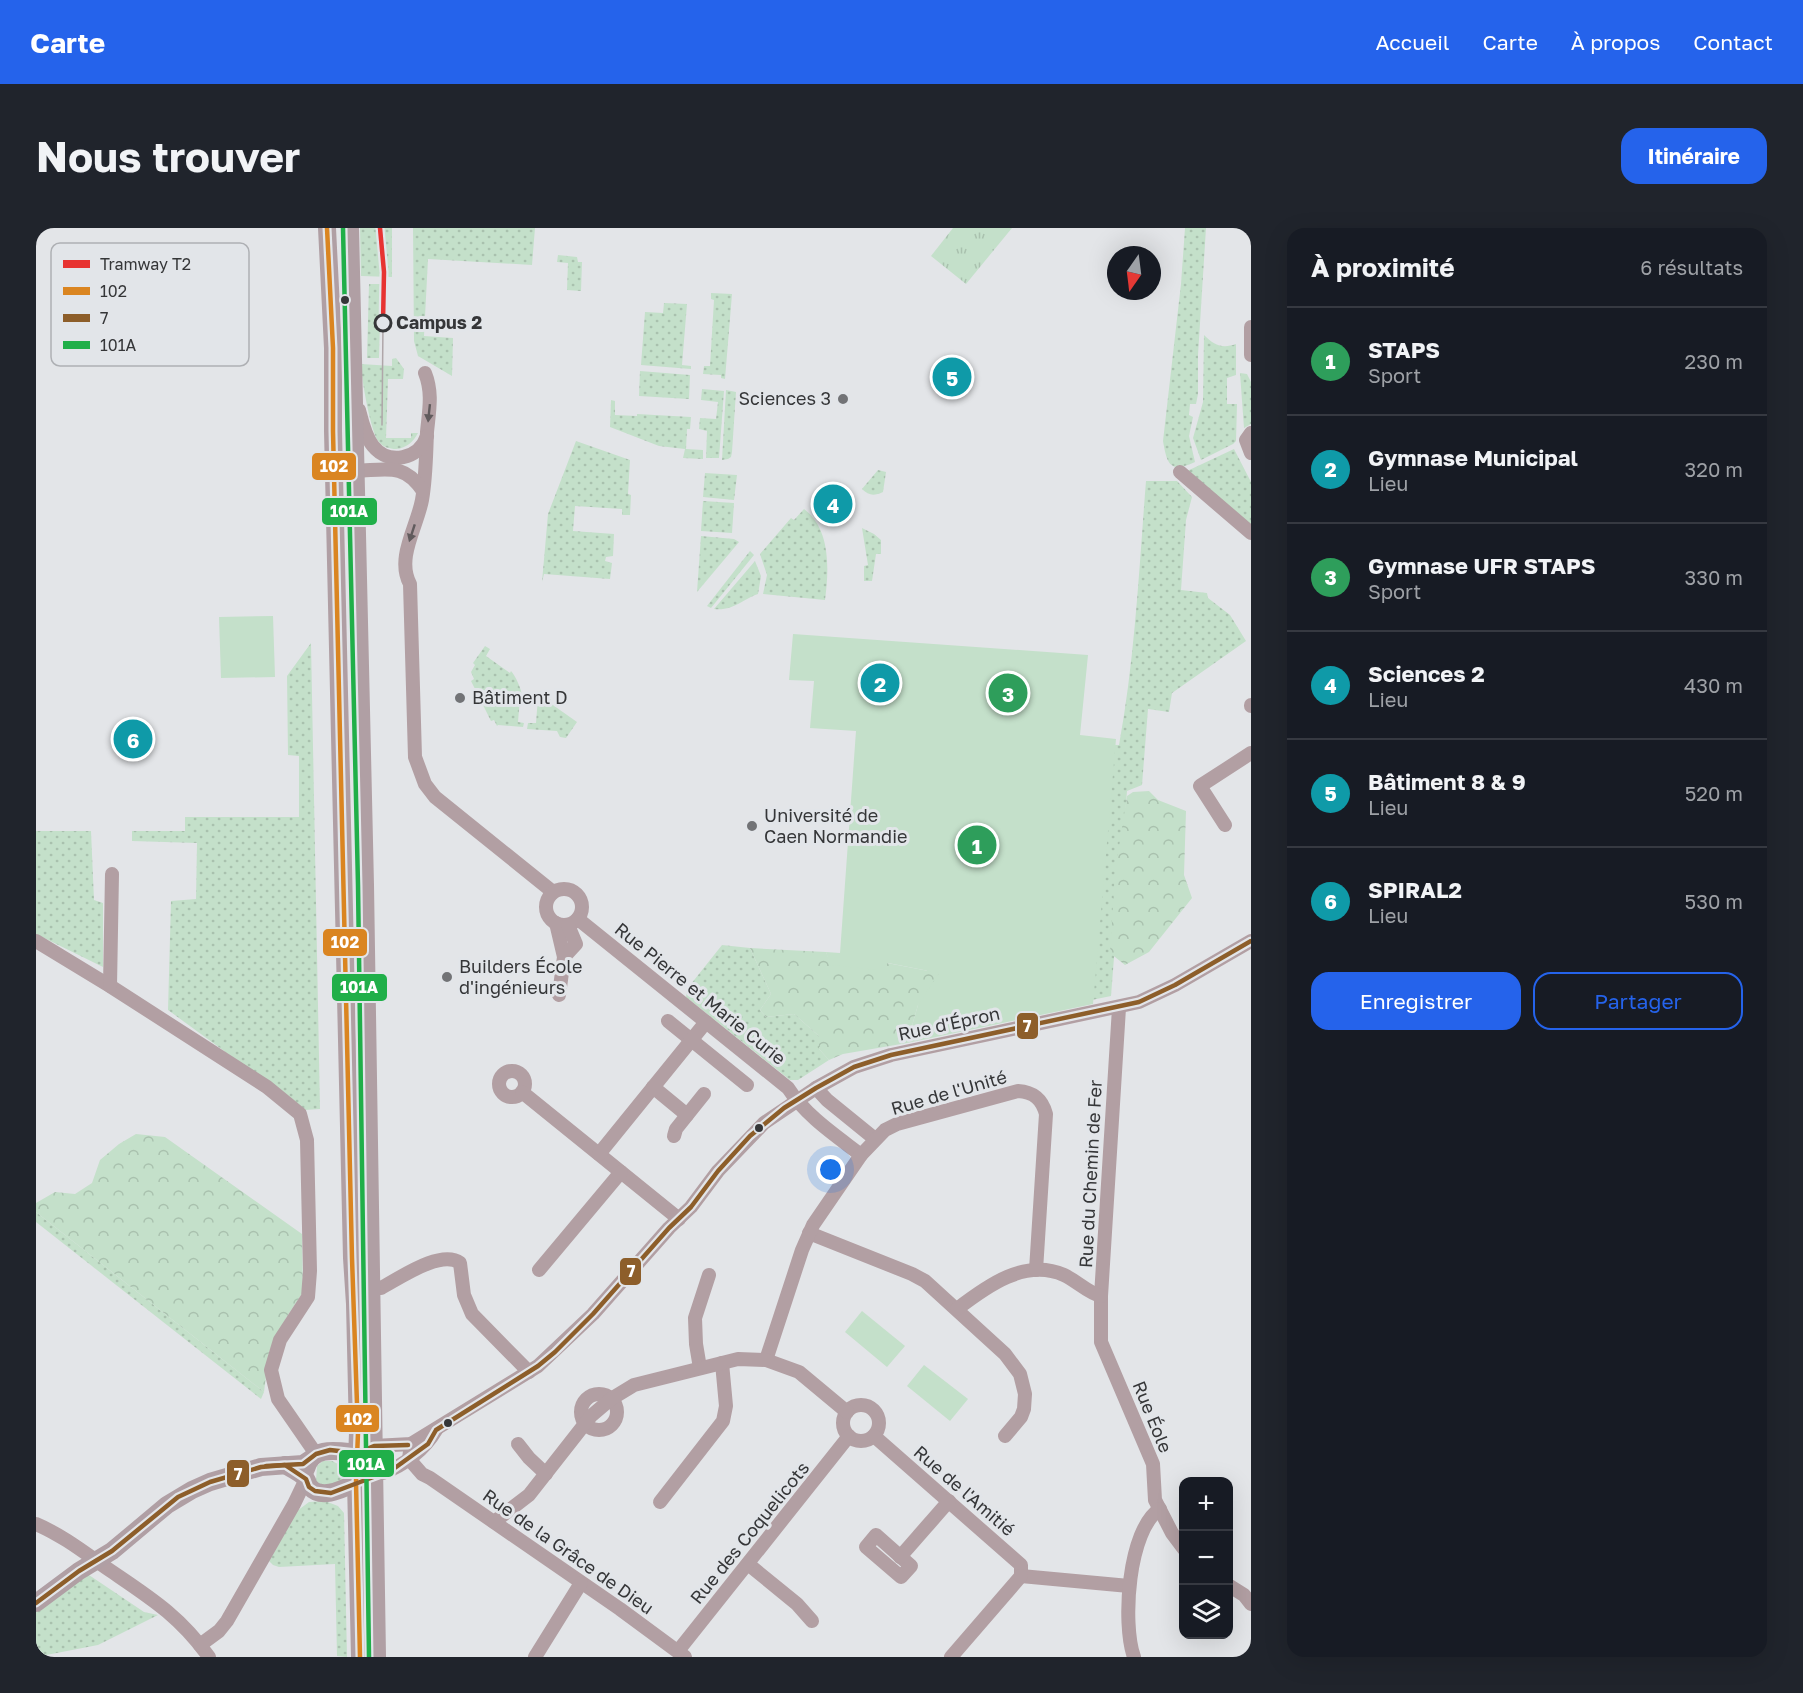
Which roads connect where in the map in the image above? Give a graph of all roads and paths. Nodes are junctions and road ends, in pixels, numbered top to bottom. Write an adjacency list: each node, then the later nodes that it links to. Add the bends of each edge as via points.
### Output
1 (327, 228): 7 (main road)
2 (350, 228): 6 (main road)
3 (1251, 327): 4 (street)
4 (1251, 355)
5 (425, 373): 9 (street, one-way to 9, via 430,393)
6 (354, 387): 9 (street, via 367,436 381,453 410,456 421,448); 11 (main road)
7 (333, 431): 11 (main road); 65 (main road)
8 (1251, 433): 10 (street, via 1246,440)
9 (427, 435): 13 (street)
10 (1251, 453)
11 (356, 471): 13 (street, via 404,472); 46 (main road)
12 (1180, 472): 14 (street)
13 (423, 491): 18 (street, one-way to 18, via 408,546 415,757 425,784 435,797)
14 (1251, 533)
15 (1251, 753): 16 (street, via 1200,786)
16 (1225, 825)
17 (112, 874): 23 (street)
18 (550, 896): 19 (street, via 548,915); 19 (street, via 562,888 573,890 580,898 583,908)
19 (568, 922): 22 (street); 22 (street, via 576,944); 27 (street, Rue Pierre et Marie Curie)
20 (36, 941): 23 (street)
21 (1251, 941): 25 (street, Rue d'Épron, via 1155,996)
22 (564, 957): 24 (street)
23 (110, 986): 66 (street, via 267,1087 300,1114 308,1140 308,1297 280,1340 271,1370 278,1399)
24 (559, 995)
25 (1119, 1008): 31 (street, Rue d'Épron, via 921,1048 854,1066); 47 (street, Rue du Chemin de Fer)
26 (669, 1021): 28 (street)
27 (706, 1022): 28 (street); 34 (street, Rue Pierre et Marie Curie, via 788,1088)
28 (692, 1040): 29 (street); 30 (street)
29 (747, 1085)
30 (653, 1087): 35 (street); 38 (street)
31 (816, 1088): 34 (street, Rue d'Épron); 37 (street)
32 (522, 1092): 38 (street)
33 (704, 1094): 35 (street)
34 (796, 1101): 39 (street, Rue Pierre et Marie Curie); 41 (street, Rue d'Épron, via 750,1136)
35 (687, 1114): 36 (street)
36 (674, 1136)
37 (875, 1139): 39 (street, Rue de l'Unité); 44 (street, Rue de l'Unité, via 897,1124 1018,1091 1035,1095 1046,1114)
38 (599, 1154): 40 (street)
39 (861, 1155): 42 (street, Rue de l'Unité)
40 (621, 1172): 41 (street); 43 (street)
41 (679, 1218): 53 (street, Rue d'Épron, via 577,1331)
42 (809, 1233): 48 (street, via 912,1274); 50 (street, Rue de l'Unité)
43 (539, 1270)
44 (1036, 1270): 47 (street, via 1064,1275); 48 (street, via 1007,1277)
45 (709, 1275): 52 (street, via 695,1318)
46 (377, 1288): 53 (street, via 434,1261 454,1258 460,1263 464,1295 472,1314); 64 (main road)
47 (1101, 1296): 49 (street, Rue du Chemin de Fer)
48 (957, 1309): 60 (street, via 1011,1361 1022,1380 1024,1409)
49 (1101, 1342): 79 (street, Rue Éole, via 1153,1464 1155,1500)
50 (766, 1360): 51 (street); 55 (street, via 799,1372)
51 (722, 1363): 52 (street); 76 (street, via 726,1406 723,1421)
52 (700, 1368): 54 (street, via 634,1385)
53 (529, 1372): 57 (street, Rue d'Épron)
54 (611, 1399): 56 (street, via 600,1394 588,1397 580,1413); 56 (street, via 617,1409 612,1426 601,1431)
55 (847, 1412): 58 (street, via 843,1424); 59 (street, via 863,1405 873,1410 879,1420)
56 (585, 1424): 70 (street)
57 (436, 1430): 61 (street, Rue d'Épron); 62 (street)
58 (849, 1436): 59 (street, via 862,1441); 85 (street, Rue des Coquelicots)
59 (874, 1436): 75 (street, Rue de l'Amitié)
60 (1005, 1436)
61 (411, 1444): 64 (street); 67 (street)
62 (428, 1444): 67 (street); 71 (street, via 425,1457)
63 (518, 1444): 70 (street)
64 (374, 1446): 65 (street); 69 (main road)
65 (357, 1453): 66 (main road, via 330,1450); 69 (main road); 73 (main road)
66 (312, 1457): 68 (main road, via 303,1464); 72 (main road, via 306,1467)
67 (409, 1459): 69 (street); 71 (street, Rue de la Grâce de Dieu)
68 (285, 1465): 72 (main road); 84 (main road, via 261,1467 192,1490)
69 (377, 1471): 73 (main road); 97 (main road)
70 (546, 1474): 80 (street, via 529,1495)
71 (430, 1478): 80 (street, Rue de la Grâce de Dieu)
72 (306, 1479): 74 (main road, via 315,1491); 77 (street)
73 (356, 1482): 74 (main road); 78 (main road)
74 (327, 1493): 77 (street); 78 (main road)
75 (949, 1501): 83 (street); 86 (street, Rue de l'Amitié, via 1021,1565)
76 (660, 1502)
77 (294, 1504): 93 (street, via 227,1621)
78 (357, 1506): 96 (main road)
79 (1160, 1509): 82 (street, Rue Éole); 88 (street, via 1149,1518 1142,1534)
80 (494, 1522): 87 (street, Rue de la Grâce de Dieu)
81 (36, 1524): 84 (street)
82 (1179, 1542)
83 (900, 1557)
84 (96, 1561): 90 (main road); 93 (street, via 159,1603)
85 (748, 1564): 92 (street); 94 (street, Rue des Coquelicots)
86 (1021, 1576): 88 (street); 99 (street)
87 (581, 1583): 94 (street, Rue de la Grâce de Dieu); 98 (street)
88 (1129, 1586): 100 (street, via 1129,1640)
89 (1233, 1588): 91 (street)
90 (36, 1603)
91 (1251, 1604)
92 (812, 1621)
93 (200, 1645): 95 (street)
94 (682, 1654)
95 (210, 1657)
96 (360, 1657)
97 (377, 1657)
98 (535, 1657)
99 (951, 1657)
100 (1134, 1657)

